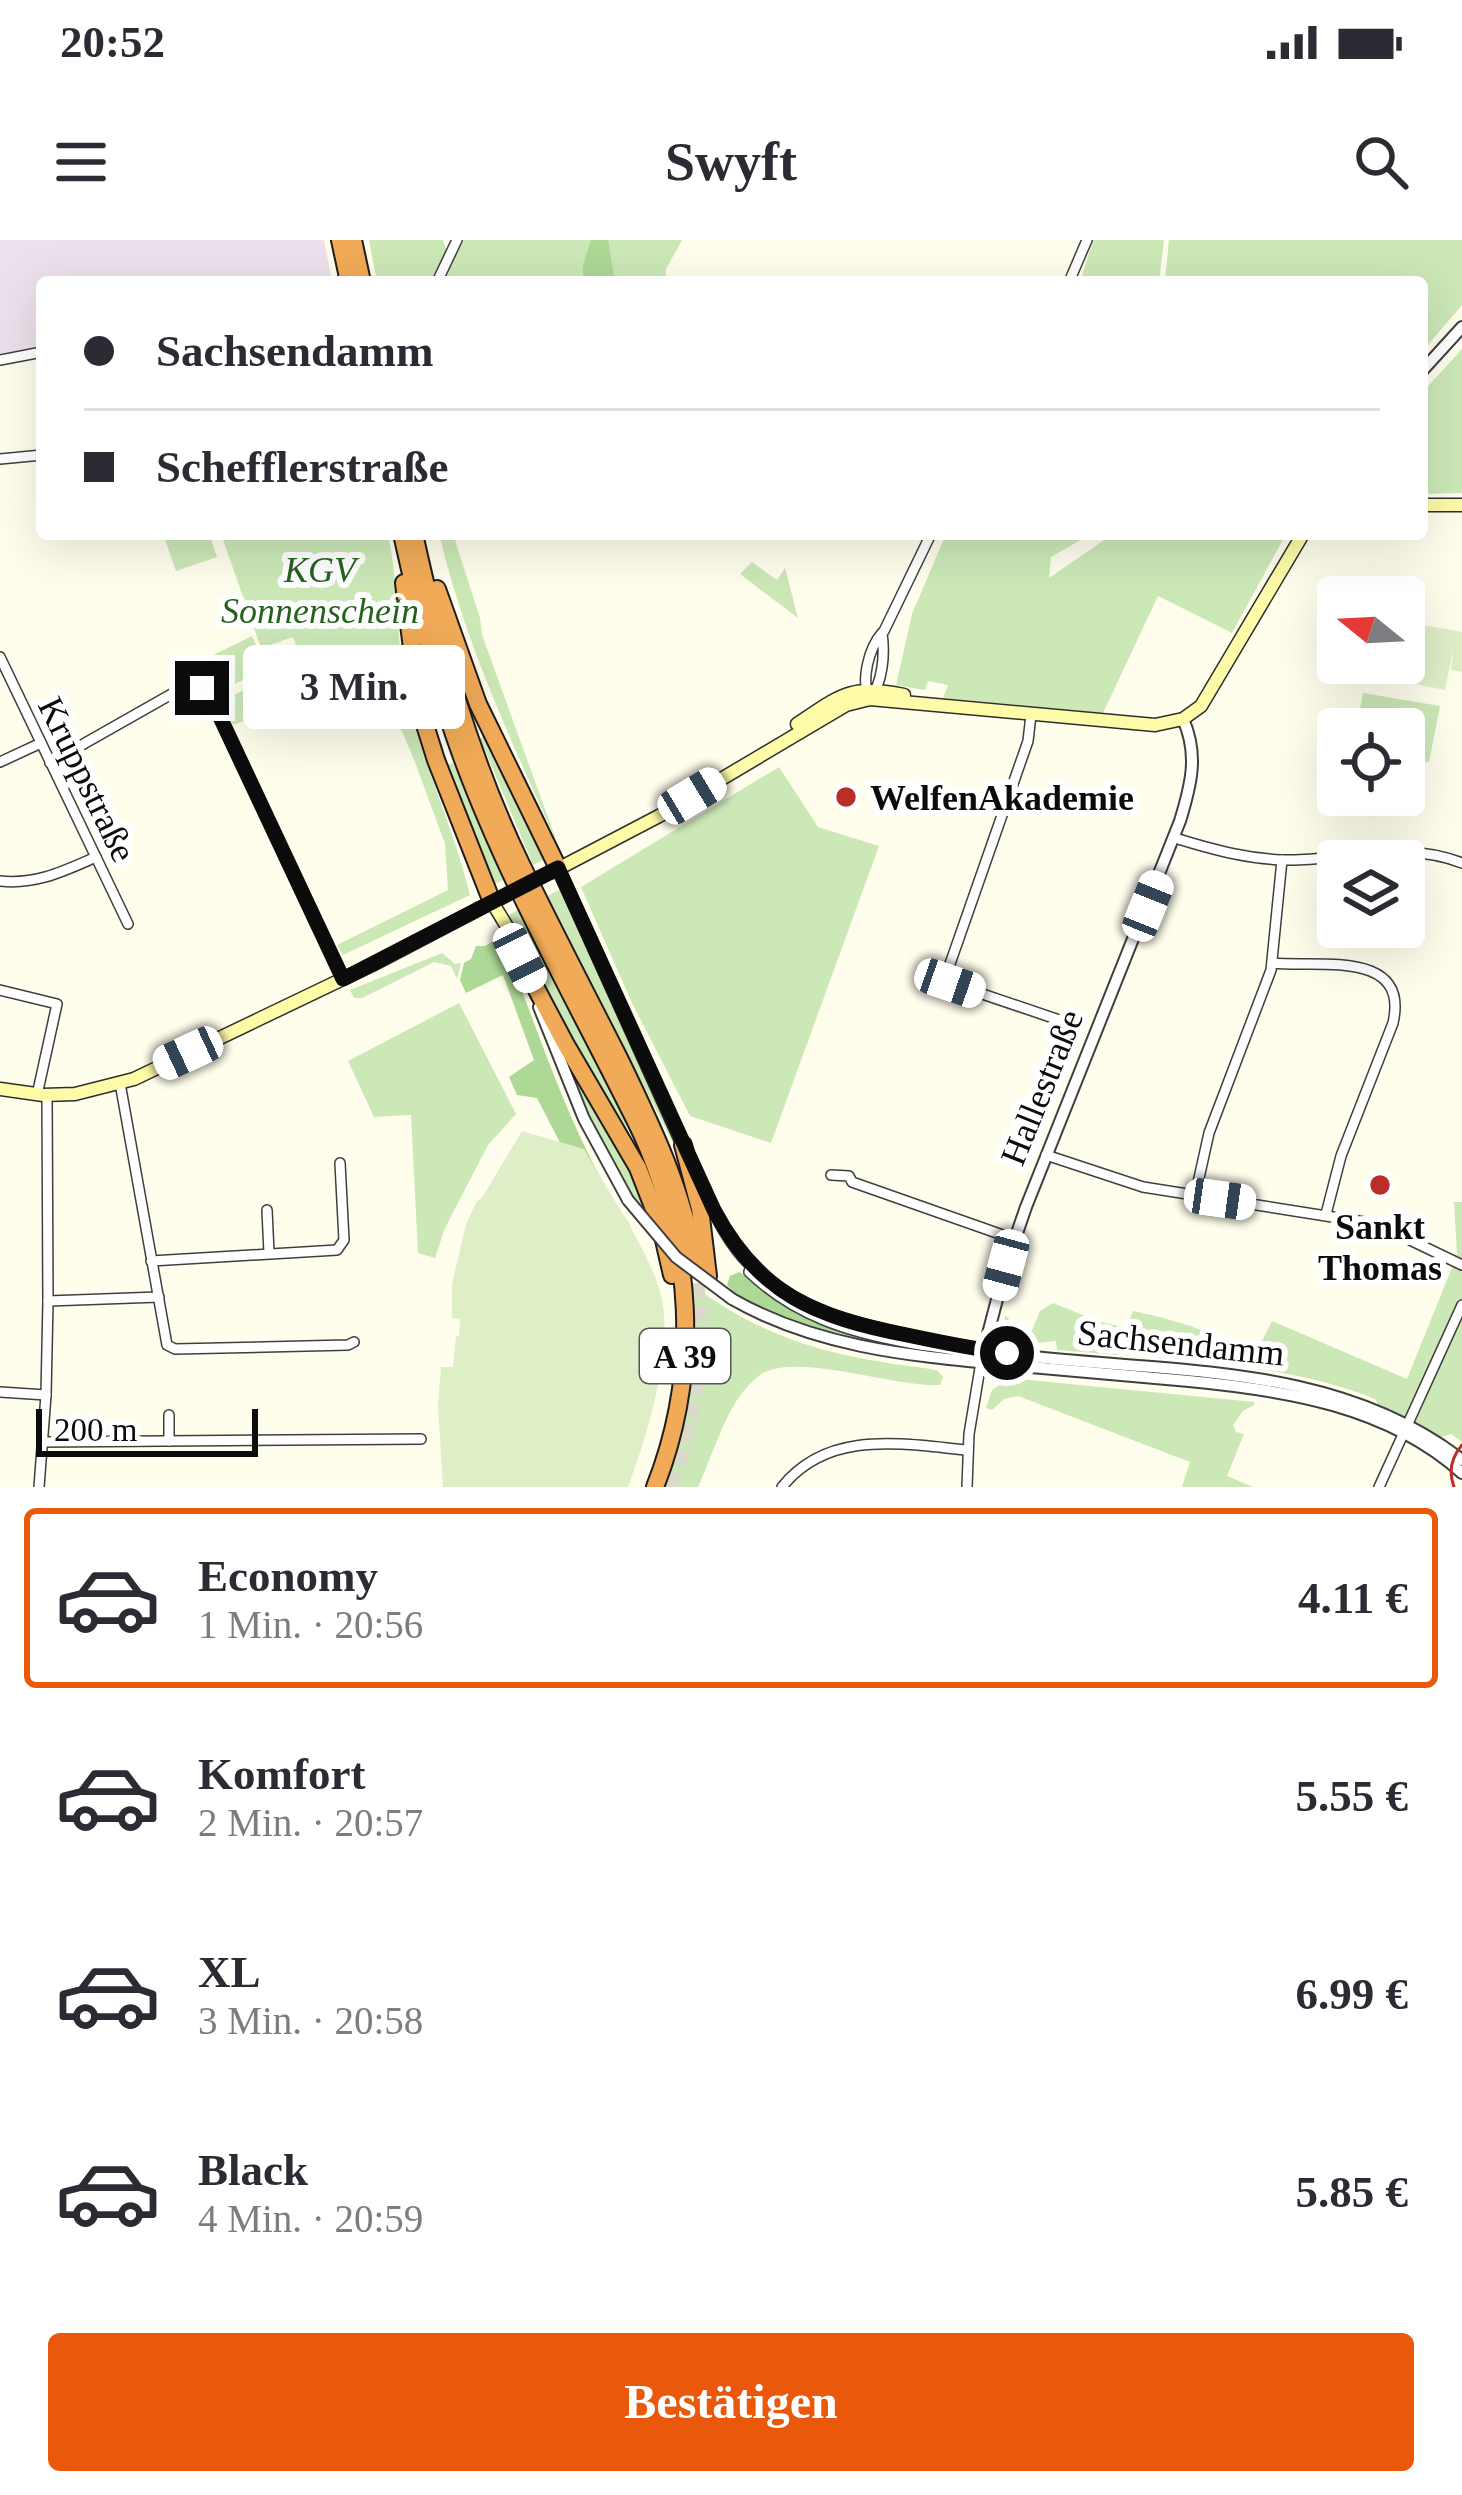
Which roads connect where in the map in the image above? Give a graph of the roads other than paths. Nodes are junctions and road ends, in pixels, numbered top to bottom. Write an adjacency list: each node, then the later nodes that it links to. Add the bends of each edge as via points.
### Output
1 (340, 240): 5 (highway)
2 (352, 240): 6 (highway)
3 (457, 240): 7 (street)
4 (1087, 240): 8 (street)
5 (348, 276)
6 (361, 276)
7 (440, 276)
8 (1072, 276)
9 (1462, 328): 12 (street)
10 (36, 353): 11 (street)
11 (0, 360)
12 (1428, 365)
13 (36, 456): 14 (street)
14 (0, 459)
15 (1428, 505): 16 (main road)
16 (1462, 505)
17 (401, 540): 37 (highway, via 419,706)
18 (402, 540): 47 (highway, A 39, via 471,781)
19 (419, 540): 47 (highway, A 39, via 451,686 481,773)
20 (420, 540): 35 (highway, via 471,686)
21 (928, 540): 23 (street)
22 (1299, 540): 27 (main road, via 1201,706)
23 (884, 631)
24 (0, 657): 28 (street, Kruppstraße)
25 (870, 693): 25 (street, via 883,652 883,633 872,650); 26 (main road); 35 (main road)
26 (1031, 715): 27 (main road, via 1155,725); 43 (street, via 944,981)
27 (1183, 719): 31 (street, Hallestraße, via 1193,762)
28 (41, 743): 29 (street); 30 (street, Kruppstraße)
29 (0, 762)
30 (50, 763): 32 (street, Kruppstraße); 41 (street, via 184,686 202,688)
31 (1175, 838): 33 (street); 49 (street, Hallestraße)
32 (96, 857): 36 (street, via 51,877); 38 (street, Kruppstraße)
33 (1282, 860): 34 (street, via 1406,851); 40 (street)
34 (1462, 863)
35 (555, 870): 37 (main road, bridge); 48 (main road, Sachsendamm)
36 (0, 880)
37 (495, 900): 39 (main road, Sachsendamm); 41 (main road)
38 (128, 924)
39 (520, 958): 59 (highway, via 638,1168); 64 (street, Sachsendamm, bridge, via 584,1119 628,1199 672,1252 782,1325 886,1352)
40 (1273, 963): 52 (street, via 1209,1132); 54 (street, via 1356,964 1381,977 1396,1007)
41 (343, 979): 44 (main road)
42 (0, 990): 46 (street, via 57,1004)
43 (1073, 1025)
44 (120, 1083): 46 (main road); 57 (street)
45 (0, 1089): 46 (main road)
46 (42, 1095): 61 (street)
47 (630, 1095): 48 (highway, via 651,1109 679,1166 703,1269 700,1209); 59 (highway, via 664,1214); 77 (highway, A 39, via 674,1222 686,1294 682,1394)
48 (683, 1145): 64 (street, Sachsendamm, via 723,1227 751,1266 792,1298 831,1317)
49 (1046, 1155): 52 (street); 55 (street, Hallestraße)
50 (340, 1162): 56 (street, via 340,1248)
51 (831, 1175): 55 (street)
52 (1195, 1196): 54 (street)
53 (266, 1210): 56 (street)
54 (1326, 1214): 58 (street, via 1381,1227)
55 (1014, 1239): 64 (street, Hallestraße)
56 (269, 1253): 57 (street)
57 (151, 1261): 60 (street)
58 (1462, 1265)
59 (672, 1275): 76 (highway, via 670,1395)
60 (159, 1297): 61 (street); 63 (street, via 169,1348)
61 (48, 1301): 66 (street)
62 (1462, 1306): 68 (street)
63 (354, 1342)
64 (982, 1356): 68 (street, Sachsendamm, via 1278,1392); 72 (street, Hallestraße)
65 (0, 1391): 66 (street)
66 (46, 1395): 71 (street)
67 (169, 1414): 70 (street)
68 (1406, 1429): 73 (street, Sachsendamm); 74 (street, Sachsendamm); 80 (street)
69 (421, 1439): 70 (street)
70 (170, 1441): 71 (street)
71 (42, 1442): 75 (street)
72 (967, 1450): 78 (street, via 863,1444 802,1465); 79 (street, Hallestraße)
73 (1462, 1460)
74 (1462, 1473)
75 (39, 1487)
76 (643, 1487)
77 (655, 1487)
78 (782, 1487)
79 (967, 1487)
80 (1379, 1487)

